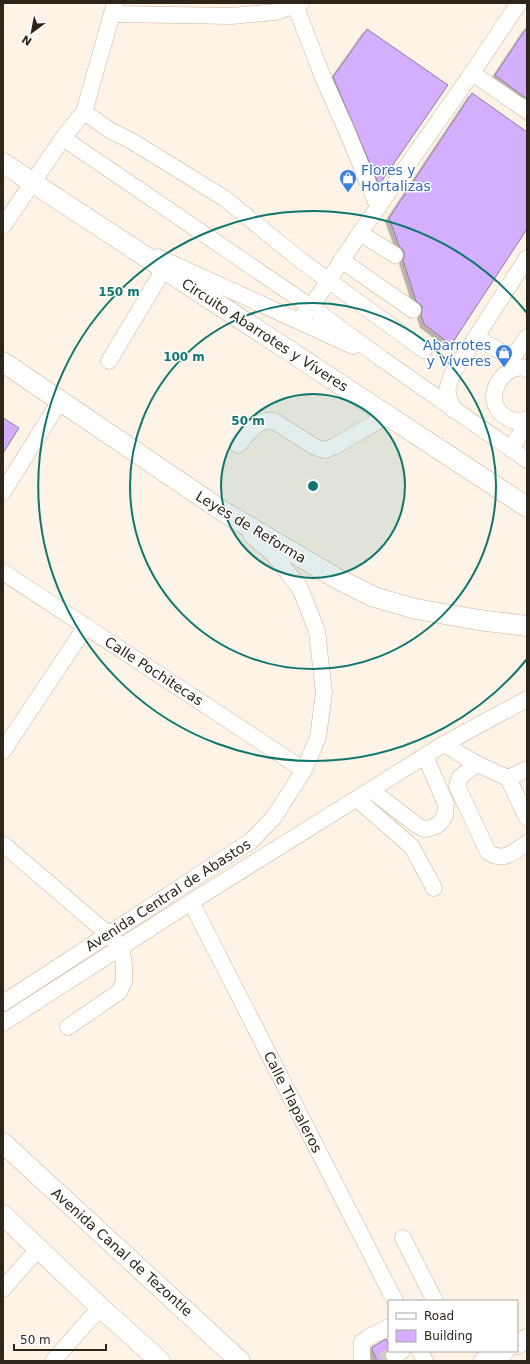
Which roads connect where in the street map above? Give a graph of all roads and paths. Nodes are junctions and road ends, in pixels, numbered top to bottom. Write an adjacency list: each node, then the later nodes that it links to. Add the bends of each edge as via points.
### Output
1 (519, 3): 4 (street)
2 (298, 4): 3 (street, via 276,12 232,16); 10 (street, via 324,80)
3 (113, 8): 5 (street)
4 (472, 73): 6 (street); 10 (street)
5 (84, 112): 7 (street); 18 (street, via 111,131 224,198)
6 (527, 112)
7 (63, 138): 9 (street); 19 (street)
8 (3, 163): 9 (main road, Circuito Abarrotes y Víveres)
9 (32, 183): 11 (street); 13 (main road, Circuito Abarrotes y Víveres)
10 (378, 207): 12 (street)
11 (3, 226)
12 (360, 232): 14 (street); 16 (street)
13 (115, 237): 17 (main road, Circuito Abarrotes y Víveres); 21 (street)
14 (395, 255)
15 (527, 258): 22 (street)
16 (341, 260): 18 (street); 20 (street)
17 (164, 269): 26 (street); 31 (main road, Circuito Abarrotes y Víveres)
18 (329, 281): 19 (street); 24 (street)
19 (312, 307): 21 (street); 25 (street)
20 (412, 310)
21 (298, 321): 25 (street)
22 (476, 337): 23 (street, via 505,354 516,353); 30 (street, via 452,374 448,390)
23 (527, 337)
24 (424, 350)
25 (382, 359): 30 (street)
26 (110, 361)
27 (3, 362): 29 (main road, Leyes de Reforma)
28 (526, 368): 32 (street, via 515,369 505,374 494,391 494,402 497,410 514,421 523,422)
29 (60, 401): 37 (street); 39 (main road, Leyes de Reforma)
30 (453, 410): 35 (street)
31 (387, 416): 34 (street, via 333,448 325,450 315,447 274,421 267,420 259,423); 38 (main road, Circuito Abarrotes y Víveres)
32 (527, 419)
33 (527, 423): 35 (street)
34 (238, 445)
35 (511, 449): 36 (street)
36 (527, 460)
37 (3, 492)
38 (527, 507)
39 (224, 512): 42 (main road, Leyes de Reforma, via 338,579 374,597 416,609); 49 (street, Avenida Central de Abastos, via 274,554 300,588 317,631 324,693 318,736)
40 (3, 572): 41 (street, Calle Pochitecas)
41 (86, 626): 45 (street); 49 (street, Calle Pochitecas)
42 (527, 626)
43 (527, 699): 44 (street, Avenida Central de Abastos)
44 (444, 744): 46 (street, Avenida Central de Abastos); 47 (street)
45 (3, 751)
46 (425, 756): 51 (street, Avenida Central de Abastos); 51 (street, via 446,804 445,815 434,827 425,829 418,826)
47 (477, 764): 50 (street); 54 (street, via 460,777 457,786 488,852 495,857 503,857)
48 (527, 769): 50 (street)
49 (304, 770): 58 (street, Avenida Central de Abastos, via 274,817 251,841)
50 (508, 778): 53 (street)
51 (371, 790): 52 (street, Avenida Central de Abastos)
52 (357, 798): 56 (street, via 412,847); 57 (street, Avenida Central de Abastos)
53 (527, 818)
54 (527, 843)
55 (3, 844): 58 (street)
56 (434, 888)
57 (191, 902): 59 (street, Avenida Central de Abastos); 68 (street, Calle Tlapaleros)
58 (108, 934): 59 (street); 60 (street, Avenida Central de Abastos)
59 (121, 947): 61 (street, Avenida Central de Abastos); 62 (street, via 124,982 119,992)
60 (3, 1003)
61 (3, 1023)
62 (68, 1027)
63 (3, 1143): 78 (main road, Avenida Canal de Tezontle)
64 (3, 1215): 66 (main road)
65 (403, 1238): 69 (street)
66 (39, 1248): 67 (street); 70 (main road)
67 (3, 1289)
68 (394, 1300)
69 (434, 1300)
70 (101, 1308): 76 (street); 77 (main road)
71 (388, 1328): 79 (street, via 362,1342)
72 (527, 1339): 73 (main road)
73 (518, 1344)
74 (420, 1352): 80 (street)
75 (502, 1352): 81 (main road)
76 (53, 1361)
77 (160, 1361)
78 (240, 1361)
79 (362, 1361)
80 (425, 1361)
81 (484, 1361)

